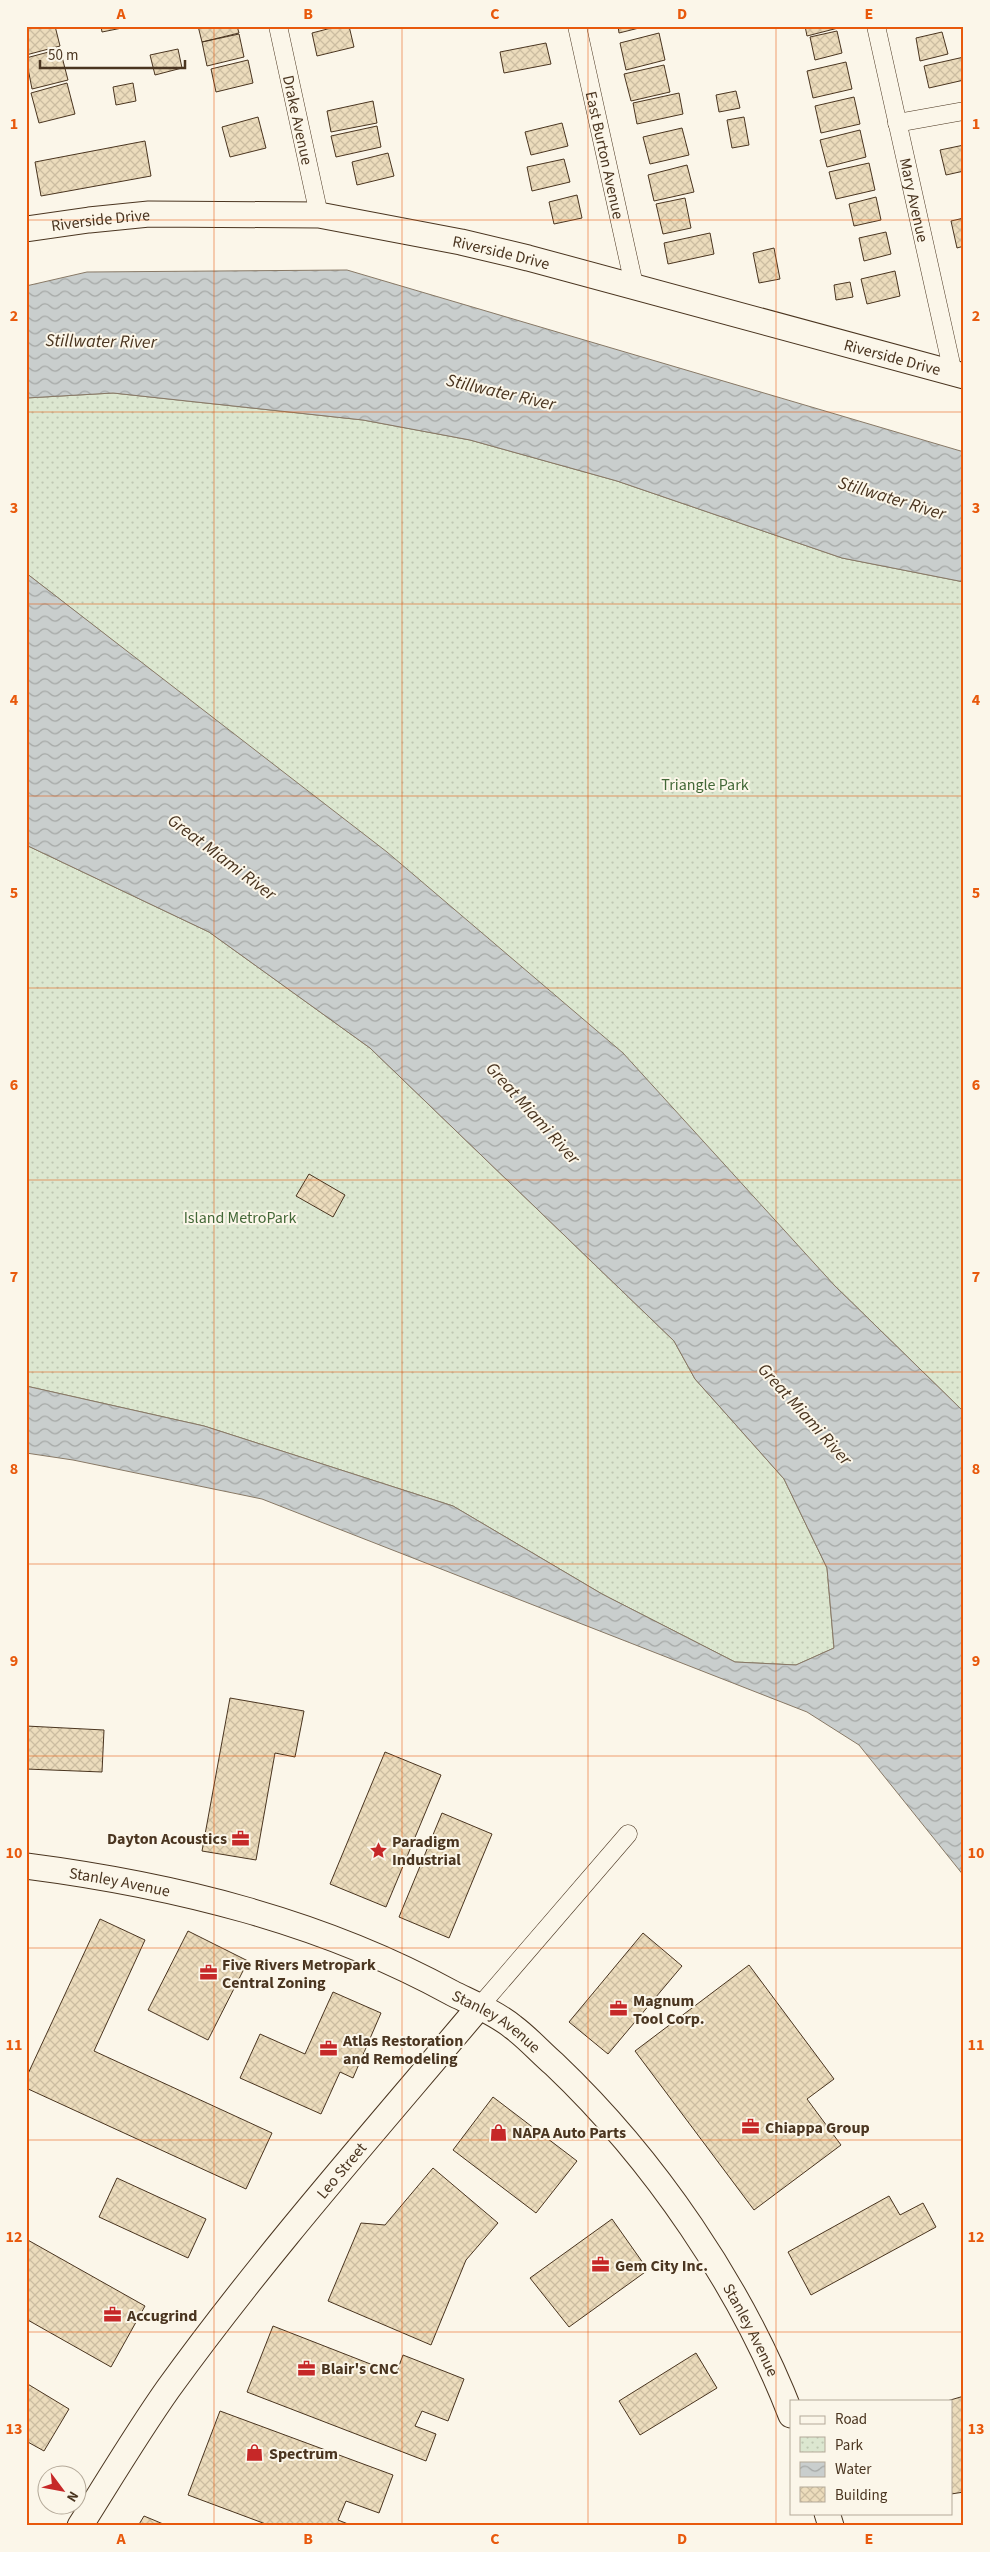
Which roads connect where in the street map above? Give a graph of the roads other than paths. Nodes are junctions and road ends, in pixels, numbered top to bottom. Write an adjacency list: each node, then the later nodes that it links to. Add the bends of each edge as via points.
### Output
1 (278, 26): 6 (street, Drake Avenue)
2 (577, 26): 8 (street, East Burton Avenue)
3 (876, 26): 5 (street, Mary Avenue)
4 (964, 111): 5 (street)
5 (897, 123): 9 (street, Mary Avenue)
6 (319, 215): 7 (street, Riverside Drive, via 149,214); 8 (street, Riverside Drive, via 461,242)
7 (26, 229)
8 (634, 285): 9 (street, Riverside Drive)
9 (958, 374)
10 (628, 1834): 12 (street, Leo Street)
11 (26, 1866): 12 (street, Stanley Avenue, via 152,1886 253,1912 372,1954)
12 (478, 2007): 13 (street, Stanley Avenue, via 523,2035 598,2108 647,2165 716,2267 756,2338); 15 (street, Leo Street, via 281,2242 199,2347)
13 (790, 2413)
14 (827, 2514): 16 (street)
15 (80, 2526)
16 (832, 2526)

